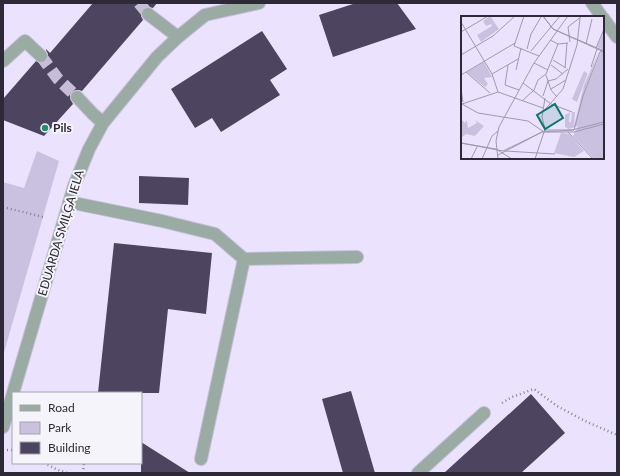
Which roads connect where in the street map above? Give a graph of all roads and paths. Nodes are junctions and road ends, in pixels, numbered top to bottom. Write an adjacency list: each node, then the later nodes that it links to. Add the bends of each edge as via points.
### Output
1 (212, 3): 5 (street)
2 (259, 3): 5 (street, EDUARDA SMIĻĢA IELA)
3 (592, 3): 6 (street)
4 (148, 14): 9 (street)
5 (205, 15): 9 (street, EDUARDA SMIĻĢA IELA)
6 (602, 16)
7 (604, 18): 8 (street)
8 (617, 36)
9 (178, 37): 13 (street, EDUARDA SMIĻĢA IELA, via 157,57)
10 (41, 56): 11 (street, via 25,41)
11 (3, 61)
12 (77, 96): 13 (street)
13 (103, 123): 14 (street, EDUARDA SMIĻĢA IELA, via 89,149)
14 (69, 202): 18 (street, via 215,234); 19 (street, EDUARDA SMIĻĢA IELA)
15 (3, 207): 16 (path)
16 (31, 214)
17 (357, 257): 18 (street)
18 (244, 259): 24 (street)
19 (13, 392)
20 (12, 396): 22 (street, EDUARDA SMIĻĢA IELA)
21 (484, 413): 23 (path, via 512,397 534,390 557,406); 27 (street)
22 (3, 427)
23 (617, 435)
24 (201, 458)
25 (46, 464): 26 (path)
26 (68, 473)
27 (418, 473)

